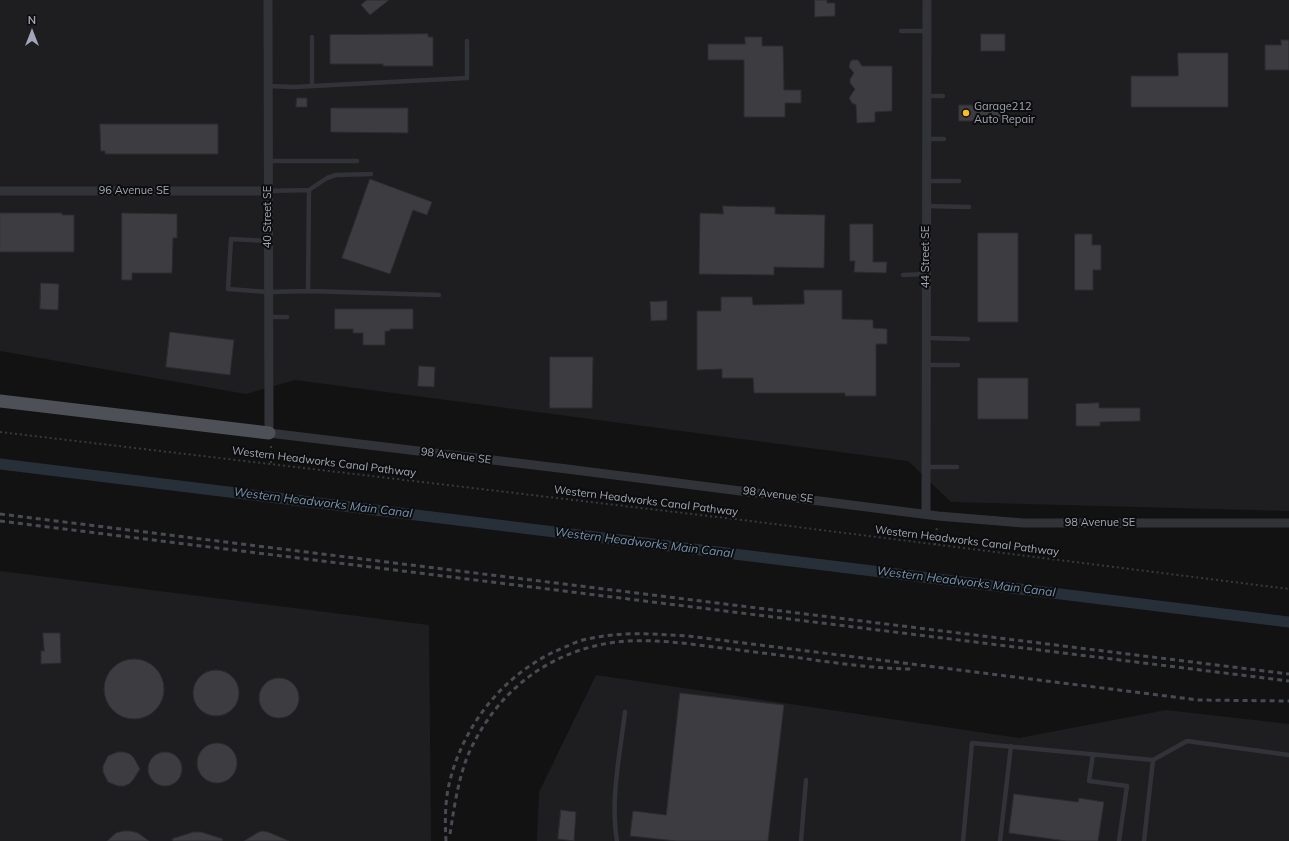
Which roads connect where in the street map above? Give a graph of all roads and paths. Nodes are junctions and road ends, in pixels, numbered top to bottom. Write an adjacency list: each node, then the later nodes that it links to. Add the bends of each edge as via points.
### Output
1 (268, 0): 7 (street, 40 Street SE)
2 (926, 0): 4 (street, 44 Street SE)
3 (901, 31): 4 (lane)
4 (926, 31): 9 (street, 44 Street SE)
5 (312, 36): 8 (lane)
6 (467, 41): 8 (lane, via 467,78)
7 (268, 86): 8 (lane); 13 (street, 40 Street SE)
8 (312, 86)
9 (926, 96): 10 (lane); 11 (street, 44 Street SE)
10 (943, 96)
11 (926, 139): 12 (lane); 16 (street, 44 Street SE)
12 (944, 139)
13 (268, 161): 14 (lane); 20 (street, 40 Street SE)
14 (357, 161)
15 (371, 174): 18 (lane, via 336,175 326,178)
16 (926, 181): 17 (lane); 21 (street, 44 Street SE)
17 (959, 181)
18 (309, 190): 20 (lane); 26 (lane)
19 (0, 191): 20 (street, 96 Avenue SE)
20 (268, 191): 23 (street, 40 Street SE)
21 (926, 206): 22 (lane); 24 (street, 44 Street SE)
22 (969, 207)
23 (268, 241): 27 (street, 40 Street SE); 27 (lane, via 231,239 228,290)
24 (926, 274): 25 (lane); 31 (street, 44 Street SE)
25 (903, 275)
26 (308, 291): 27 (lane); 28 (lane)
27 (268, 292): 29 (street, 40 Street SE)
28 (439, 295)
29 (269, 317): 30 (lane); 37 (street, 40 Street SE)
30 (287, 317)
31 (926, 338): 32 (lane); 33 (street, 44 Street SE)
32 (968, 339)
33 (926, 365): 34 (lane); 39 (street, 44 Street SE)
34 (958, 365)
35 (0, 401): 37 (main road)
36 (0, 432): 38 (path, Western Headworks Canal Pathway)
37 (269, 433): 38 (path, via 272,445); 41 (street, 98 Avenue SE)
38 (271, 463): 44 (path, Western Headworks Canal Pathway)
39 (926, 467): 40 (lane); 41 (street, 44 Street SE)
40 (957, 467)
41 (926, 514): 42 (street, 98 Avenue SE)
42 (938, 516): 43 (street, 98 Avenue SE, via 1023,523); 44 (path)
43 (1289, 523)
44 (935, 545): 45 (path, Western Headworks Canal Pathway)
45 (1289, 590)
46 (625, 712): 52 (lane, via 614,802)
47 (1011, 746): 48 (lane); 54 (lane, via 972,743); 55 (lane)
48 (1093, 754): 50 (lane); 56 (lane, via 1089,781 1127,786)
49 (1289, 755): 50 (lane, via 1187,741)
50 (1153, 760): 57 (lane)
51 (806, 780): 53 (lane)
52 (617, 841)
53 (801, 841)
54 (963, 841)
55 (1000, 841)
56 (1120, 841)
57 (1144, 841)

